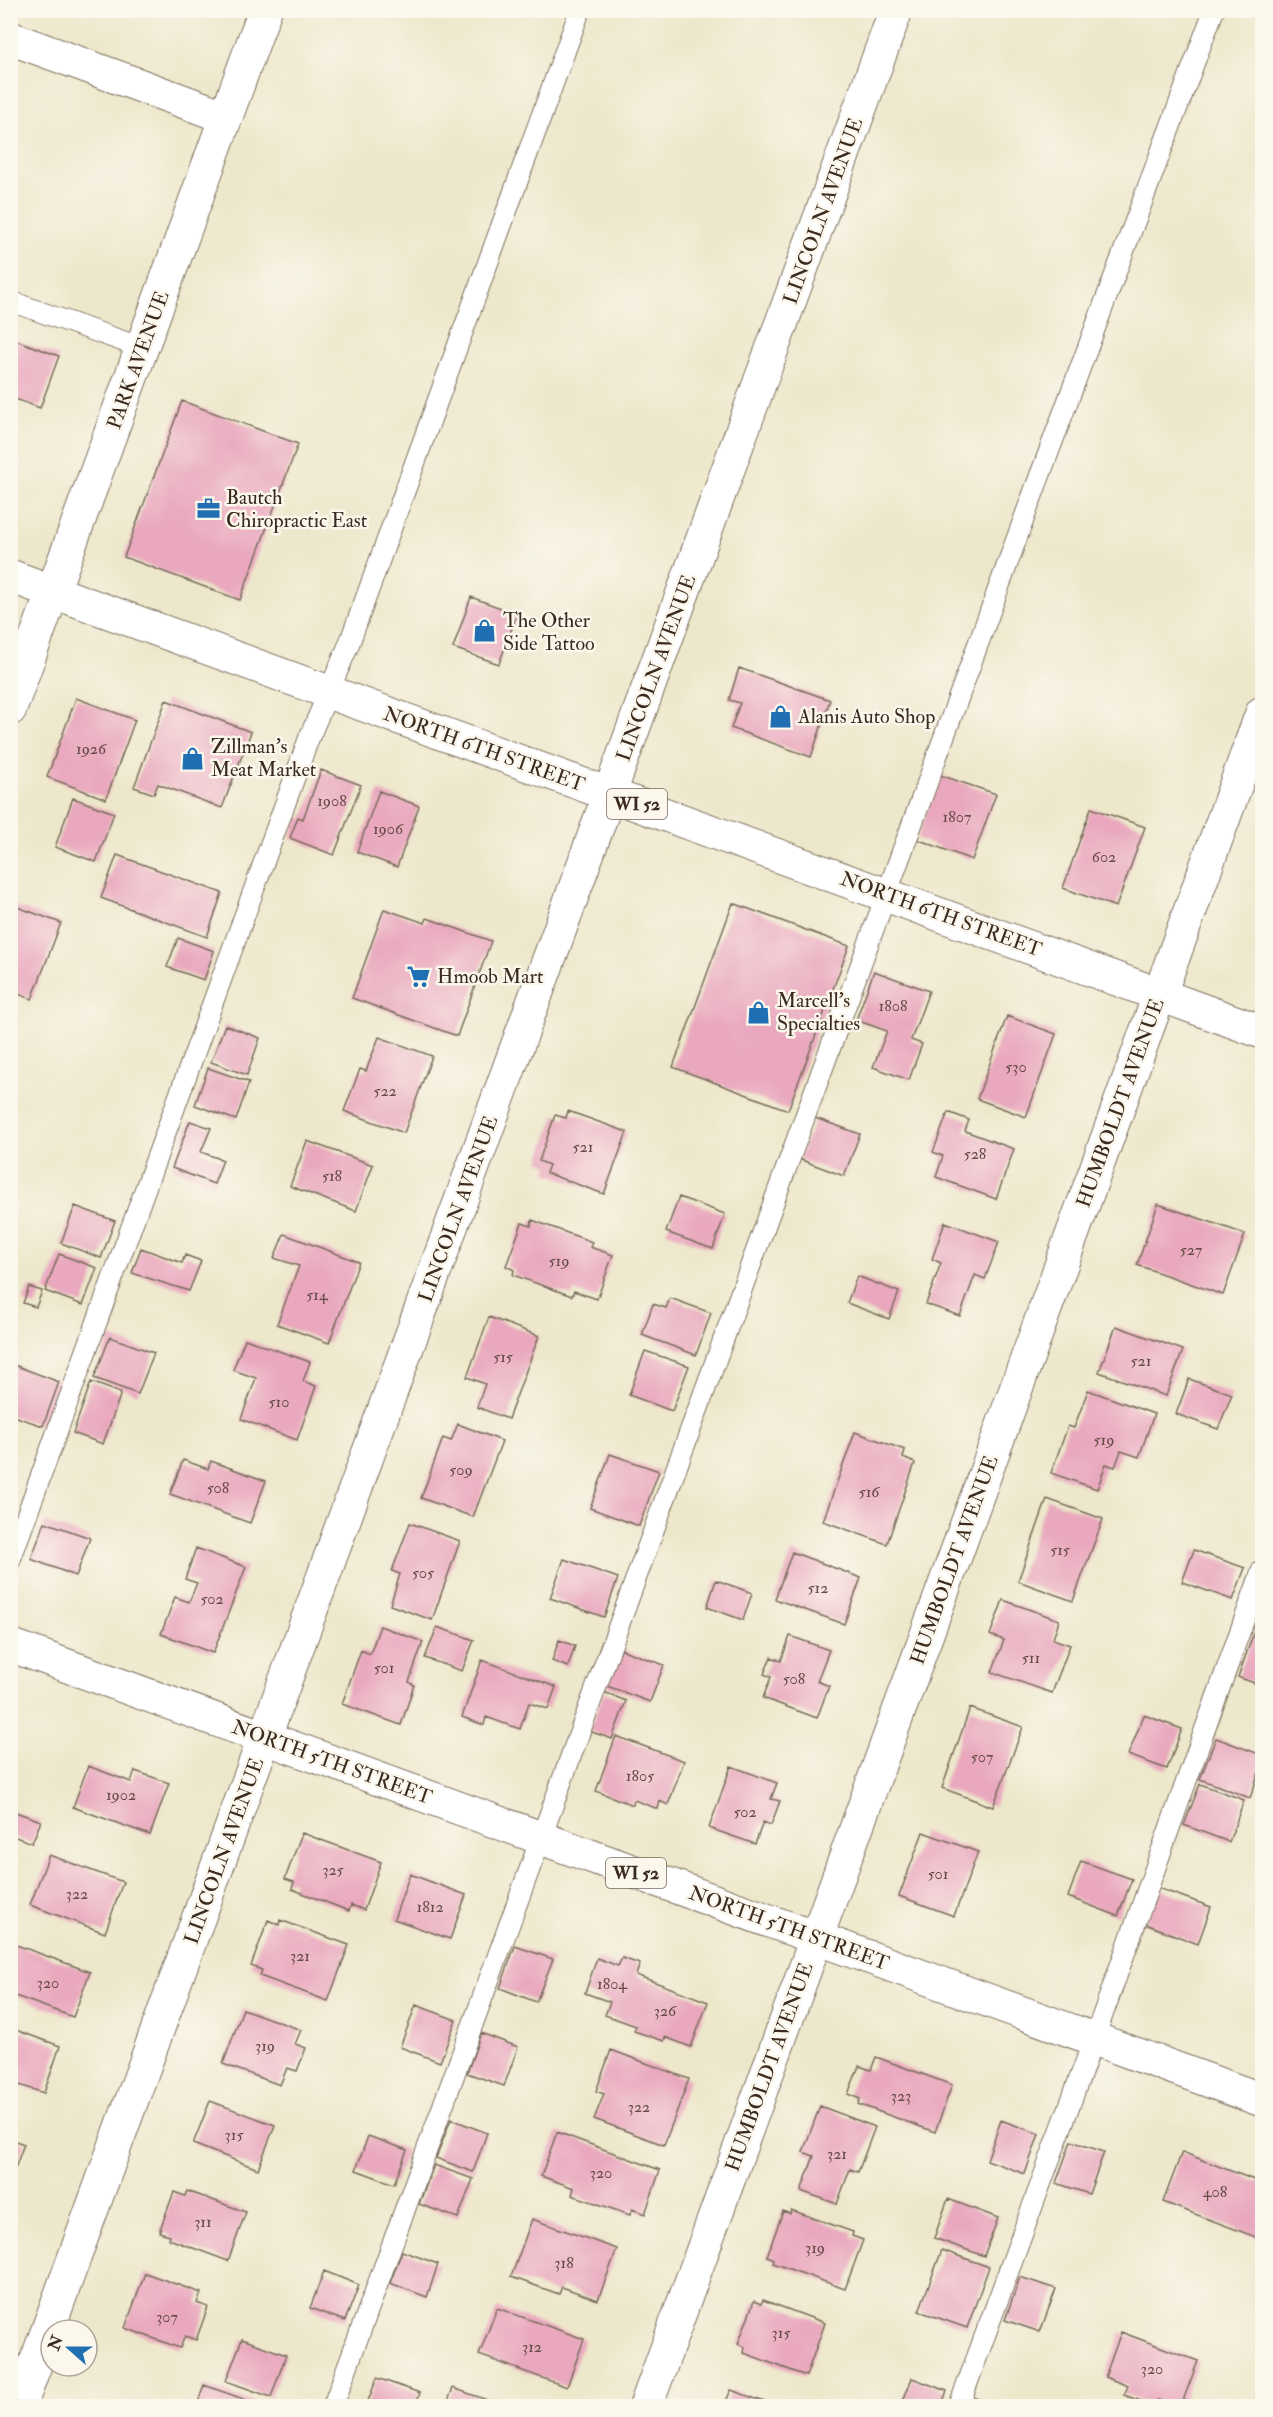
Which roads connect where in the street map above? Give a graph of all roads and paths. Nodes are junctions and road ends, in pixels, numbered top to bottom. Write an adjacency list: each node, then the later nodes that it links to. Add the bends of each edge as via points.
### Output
1 (265, 10): 6 (street, PARK AVENUE)
2 (580, 10): 11 (lane)
3 (896, 10): 14 (street, LINCOLN AVENUE)
4 (1214, 10): 15 (lane)
5 (10, 38): 6 (street)
6 (226, 117): 8 (street, PARK AVENUE)
7 (10, 301): 8 (lane)
8 (142, 348): 10 (street, PARK AVENUE)
9 (10, 576): 10 (street, NORTH 6TH STREET / WI 52)
10 (53, 591): 11 (street, NORTH 6TH STREET / WI 52); 12 (street, PARK AVENUE)
11 (328, 693): 14 (street, NORTH 6TH STREET / WI 52); 18 (lane)
12 (10, 709)
13 (1263, 713): 16 (street, HUMBOLDT AVENUE)
14 (610, 794): 15 (street, NORTH 6TH STREET / WI 52); 21 (street, LINCOLN AVENUE)
15 (885, 894): 16 (street, NORTH 6TH STREET / WI 52); 22 (lane)
16 (1160, 994): 17 (street, NORTH 6TH STREET / WI 52); 23 (street, HUMBOLDT AVENUE)
17 (1263, 1032)
18 (10, 1561)
19 (1263, 1570): 24 (lane)
20 (10, 1645): 21 (street, NORTH 5TH STREET / WI 52)
21 (266, 1737): 22 (street, NORTH 5TH STREET / WI 52); 26 (street, LINCOLN AVENUE)
22 (538, 1837): 23 (street, NORTH 5TH STREET / WI 52); 27 (lane)
23 (817, 1938): 24 (street, NORTH 5TH STREET / WI 52); 28 (street, HUMBOLDT AVENUE)
24 (1094, 2039): 25 (street, NORTH 5TH STREET / WI 52); 29 (lane)
25 (1263, 2100)
26 (20, 2406)
27 (333, 2406)
28 (646, 2406)
29 (959, 2406)

